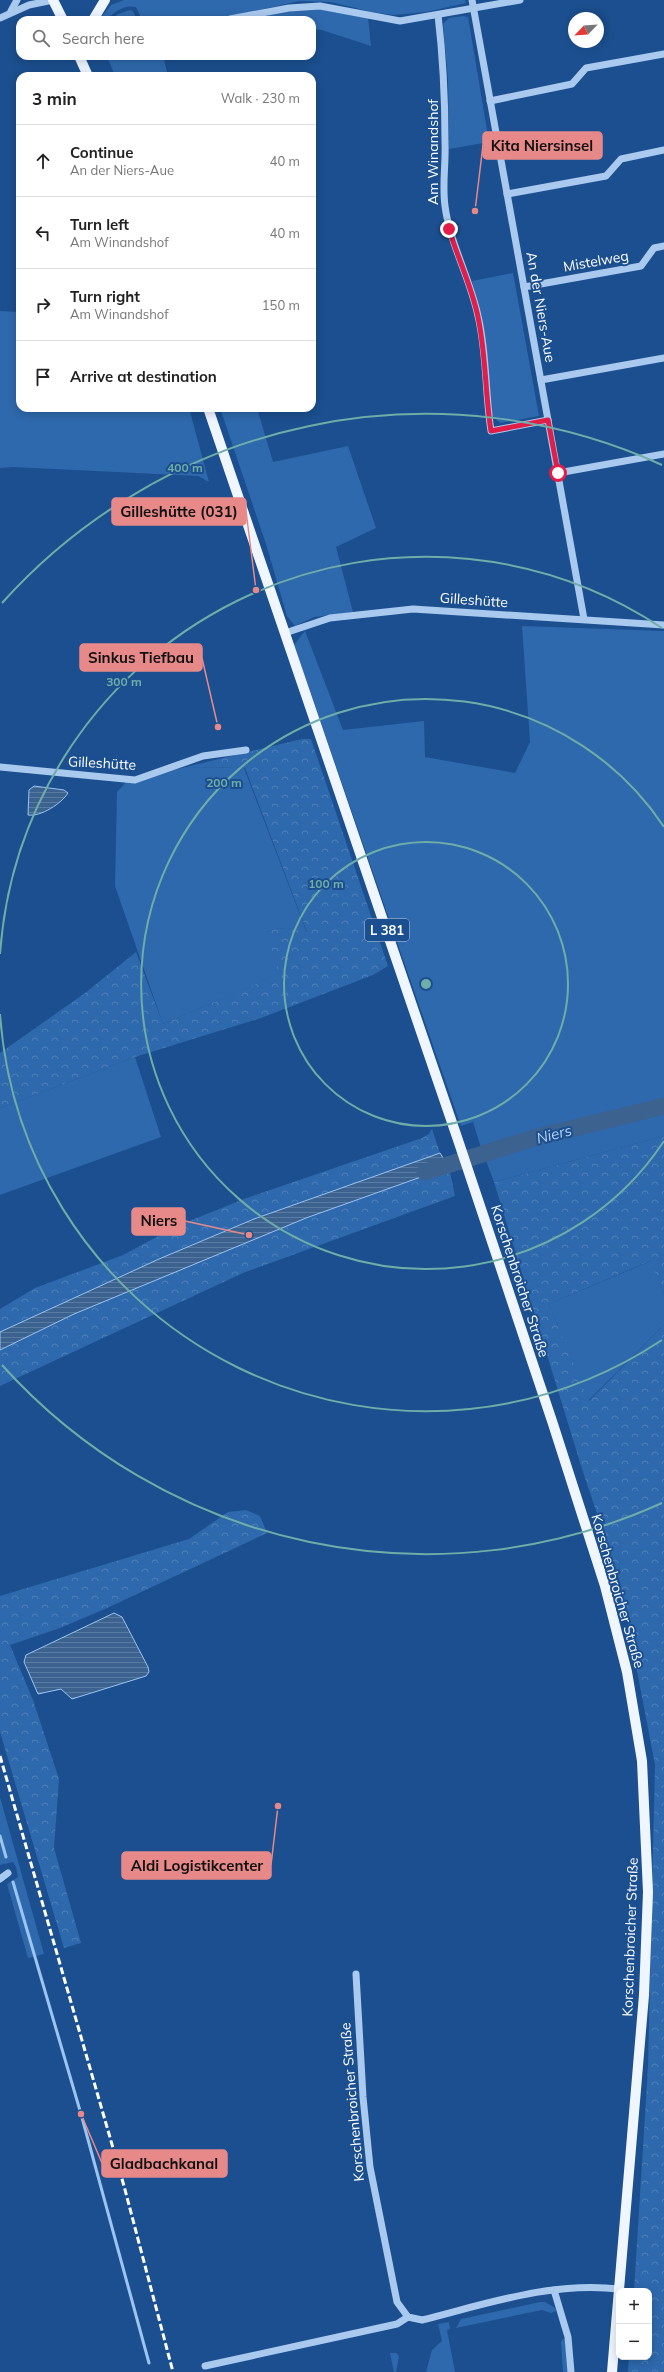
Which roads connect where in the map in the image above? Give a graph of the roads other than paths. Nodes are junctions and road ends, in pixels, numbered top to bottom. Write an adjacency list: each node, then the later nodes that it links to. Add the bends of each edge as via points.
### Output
1 (17, 0): 7 (street)
2 (54, 0): 7 (street); 9 (main road)
3 (105, 0): 10 (main road)
4 (472, 0): 6 (street, An der Niers-Aue)
5 (520, 0): 6 (street)
6 (473, 8): 8 (street); 18 (street, An der Niers-Aue)
7 (11, 11): 12 (street)
8 (438, 15): 11 (street, via 389,21 333,8 304,6); 26 (street, Am Winandshof, via 445,86 445,207 451,236 479,318 491,431)
9 (61, 16)
10 (95, 16)
11 (247, 16)
12 (0, 18)
13 (664, 54): 18 (street, via 586,68 572,84)
14 (81, 60): 16 (main road)
15 (88, 60): 17 (main road)
16 (87, 72)
17 (89, 72)
18 (490, 101): 20 (street, An der Niers-Aue)
19 (664, 150): 20 (street, via 621,159 606,176)
20 (508, 194): 22 (street, An der Niers-Aue)
21 (664, 246): 22 (street, Mistelweg, via 654,248 640,266)
22 (524, 287): 24 (street, An der Niers-Aue)
23 (664, 358): 24 (street)
24 (541, 380): 26 (street, An der Niers-Aue)
25 (209, 412): 31 (main road, L 381)
26 (548, 420): 28 (street, An der Niers-Aue)
27 (664, 454): 28 (street)
28 (558, 473): 29 (street, An der Niers-Aue)
29 (584, 620): 30 (street, Gilleshütte); 31 (street, Gilleshütte, via 413,609 330,618)
30 (664, 625)
31 (285, 633): 37 (main road, Korschenbroicher Straße / L 381, via 464,1156 605,1586 627,1672 642,1761 648,1892 644,1987)
32 (246, 750): 33 (street, Gilleshütte, via 203,756 134,780)
33 (0, 767)
34 (8, 1873): 35 (street)
35 (0, 1879)
36 (356, 1974): 40 (street, Korschenbroicher Straße, via 370,2167 397,2302)
37 (619, 2288)
38 (616, 2289): 39 (street, via 592,2286)
39 (554, 2290): 40 (street, via 422,2320); 43 (street, via 568,2337)
40 (408, 2317): 42 (street, via 397,2324)
41 (616, 2324): 44 (main road, Korschenbroicher Straße / L 381)
42 (205, 2366)
43 (570, 2372)
44 (612, 2372)

